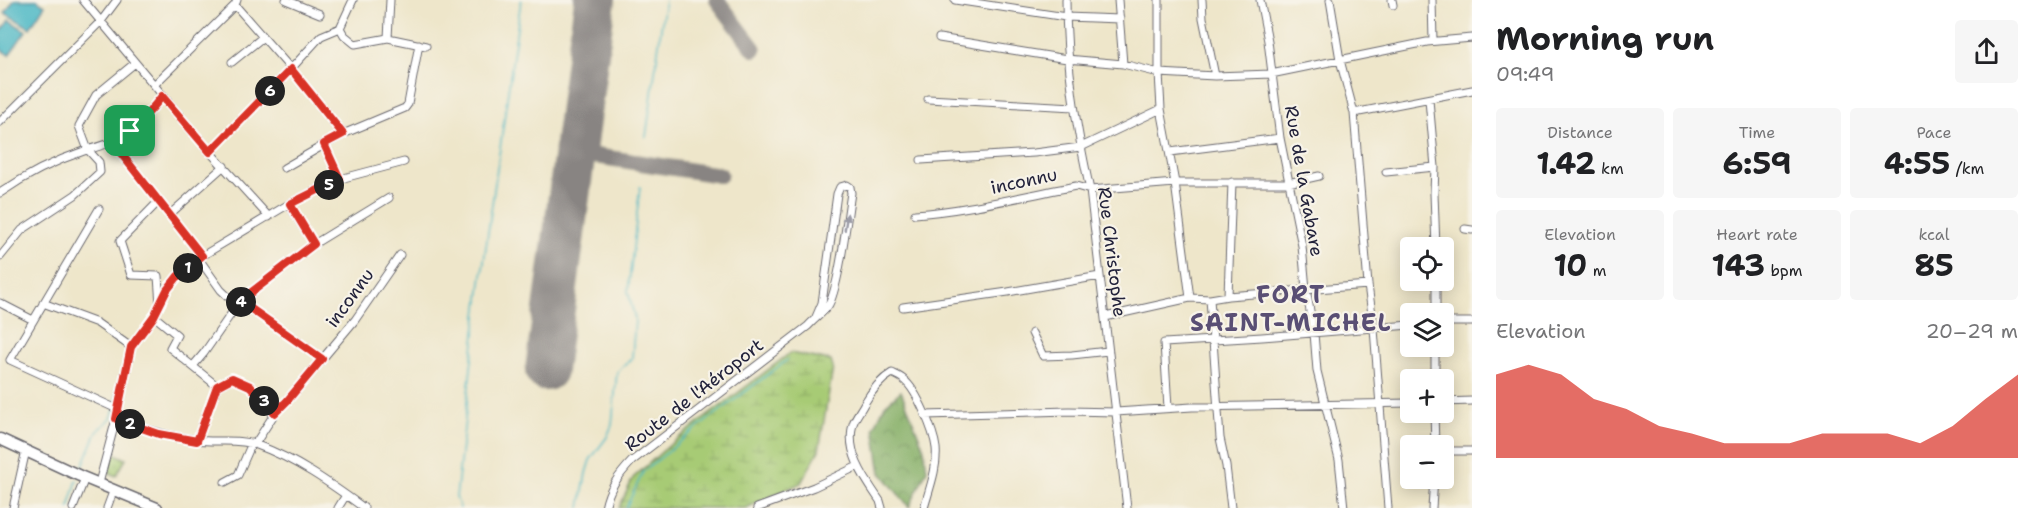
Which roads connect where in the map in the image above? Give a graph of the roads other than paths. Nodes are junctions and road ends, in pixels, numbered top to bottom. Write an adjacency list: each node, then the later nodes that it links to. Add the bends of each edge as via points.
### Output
1 (83, 0): 18 (street)
2 (117, 0): 18 (street)
3 (286, 0): 15 (street)
4 (353, 0): 19 (street)
5 (390, 0): 21 (street)
6 (955, 0): 16 (street)
7 (1066, 0): 16 (street, Rue Christophe)
8 (1118, 0): 17 (street)
9 (1160, 0): 31 (street)
10 (1202, 0): 33 (street)
11 (1260, 0): 32 (street, Rue de la Gabare)
12 (1330, 0): 26 (street)
13 (1432, 0): 24 (street)
14 (236, 2): 20 (street); 34 (street)
15 (320, 14)
16 (1066, 17): 17 (street); 25 (street, Rue Christophe)
17 (1120, 19): 29 (street)
18 (102, 20): 28 (street); 42 (street)
19 (340, 28): 21 (street, via 355,44); 30 (street, via 321,36)
20 (263, 37): 27 (street); 30 (street)
21 (388, 38): 43 (street, via 422,45 408,104)
22 (939, 38): 25 (street)
23 (1472, 38): 24 (street)
24 (1433, 41): 26 (street)
25 (1067, 59): 29 (street); 39 (street, Rue Christophe)
26 (1340, 60): 32 (street); 41 (street)
27 (232, 62)
28 (135, 63): 34 (street); 48 (street, via 96,95 79,126)
29 (1123, 64): 31 (street)
30 (291, 69): 43 (street); 49 (street)
31 (1159, 73): 33 (street); 40 (street)
32 (1271, 74): 33 (street); 44 (street, Rue de la Gabare)
33 (1215, 75)
34 (155, 84): 36 (street)
35 (1472, 90): 38 (street)
36 (162, 96): 45 (street, via 147,116); 49 (street)
37 (928, 99): 39 (street)
38 (1429, 100): 41 (street); 54 (street)
39 (1074, 107): 47 (street, Rue Christophe)
40 (1161, 110): 47 (street, inconnu); 50 (street)
41 (1354, 113): 77 (street)
42 (0, 122)
43 (343, 134): 46 (street)
44 (1280, 138): 50 (street); 61 (street, Rue de la Gabare)
45 (112, 142): 48 (street); 65 (street)
46 (324, 144): 55 (street); 58 (street)
47 (1081, 147): 51 (street, inconnu); 62 (street, Rue Christophe)
48 (88, 150): 63 (street, via 36,171); 74 (street, via 99,162 100,172 75,195 22,230)
49 (210, 152): 53 (street)
50 (1170, 152): 59 (street)
51 (921, 160)
52 (404, 162): 58 (street)
53 (224, 166): 68 (street); 70 (street)
54 (1435, 167): 56 (street); 71 (street)
55 (285, 168)
56 (1386, 172)
57 (1319, 176): 61 (street, inconnu)
58 (340, 179): 66 (street)
59 (1175, 183): 60 (street, inconnu); 62 (street, inconnu); 80 (street)
60 (1232, 183): 61 (street, inconnu); 79 (street)
61 (1288, 183): 78 (street, Rue de la Gabare, via 1302,246)
62 (1090, 190): 69 (street, inconnu, via 1076,186 946,212); 76 (street, Rue Christophe)
63 (0, 193)
64 (389, 198): 72 (street)
65 (159, 201): 68 (street); 85 (street, via 120,241 130,275 158,276)
66 (290, 204): 70 (street); 72 (street)
67 (99, 209): 83 (street)
68 (169, 214): 75 (street)
69 (915, 214)
70 (269, 217): 75 (street)
71 (1436, 237)
72 (314, 244): 84 (street)
73 (400, 255): 100 (street, inconnu)
74 (0, 257)
75 (201, 257): 84 (street, via 221,291); 85 (street, via 178,276)
76 (1100, 276): 86 (street); 89 (street, Rue Christophe)
77 (1368, 285): 78 (street); 94 (street)
78 (1306, 289): 79 (street); 96 (street, Rue de la Gabare)
79 (1228, 296): 81 (street)
80 (1190, 298): 81 (street); 89 (street)
81 (1210, 299): 97 (street)
82 (0, 303): 90 (street)
83 (43, 303): 90 (street); 98 (street, via 97,323)
84 (238, 303): 100 (street); 101 (street)
85 (160, 305): 87 (street)
86 (903, 307)
87 (154, 316): 98 (street); 101 (street, via 177,335 170,348)
88 (816, 317): 88 (street, Route de l'Aéroport, one-way to 88, via 832,296 851,193 847,185 840,187 837,194 822,303); 134 (street, Route de l'Aéroport, via 632,461 612,486)
89 (1106, 317): 99 (street, Rue Christophe)
90 (33, 320): 109 (street, via 10,360)
91 (1454, 322): 92 (street)
92 (1472, 322)
93 (1400, 326): 94 (street)
94 (1374, 329): 96 (street); 107 (street)
95 (1032, 333): 99 (street, via 1043,356)
96 (1314, 333): 97 (street); 105 (street, Rue de la Gabare)
97 (1212, 340): 108 (street); 110 (street, via 1164,343)
98 (131, 347): 109 (street)
99 (1108, 351): 111 (street, Rue Christophe)
100 (322, 359): 112 (street, inconnu)
101 (193, 366): 102 (street)
102 (217, 386): 112 (street, via 232,378 250,386); 116 (street)
103 (1472, 401): 104 (street)
104 (1454, 402)
105 (1325, 404): 107 (street); 108 (street); 140 (street, Rue de la Gabare, via 1339,460)
106 (1400, 404): 107 (street)
107 (1379, 405): 141 (street)
108 (1218, 406): 110 (street); 139 (street)
109 (115, 408): 114 (street)
110 (1168, 408): 111 (street)
111 (1116, 412): 113 (street); 138 (street, Rue Christophe)
112 (275, 413): 117 (street, inconnu)
113 (926, 416): 121 (street, via 906,381 892,373 885,377 853,424 852,446); 137 (street, via 936,448)
114 (116, 419): 116 (street, via 159,434); 124 (street)
115 (0, 439): 118 (main road)
116 (197, 441): 117 (street)
117 (253, 444): 123 (street, via 238,475); 127 (street, via 301,466)
118 (26, 450): 122 (main road); 128 (street)
119 (1454, 451): 120 (street)
120 (1472, 451)
121 (858, 466): 135 (street); 136 (street)
122 (81, 476): 124 (main road); 129 (street)
123 (225, 482)
124 (99, 483): 125 (main road)
125 (114, 489): 130 (street); 131 (main road)
126 (1433, 489): 142 (street)
127 (346, 495): 132 (street); 133 (street)
128 (13, 508)
129 (73, 508)
130 (107, 508)
131 (157, 508)
132 (338, 508)
133 (364, 508)
134 (605, 508)
135 (757, 508)
136 (882, 508)
137 (924, 508)
138 (1127, 508)
139 (1231, 508)
140 (1344, 508)
141 (1388, 508)
142 (1432, 508)

